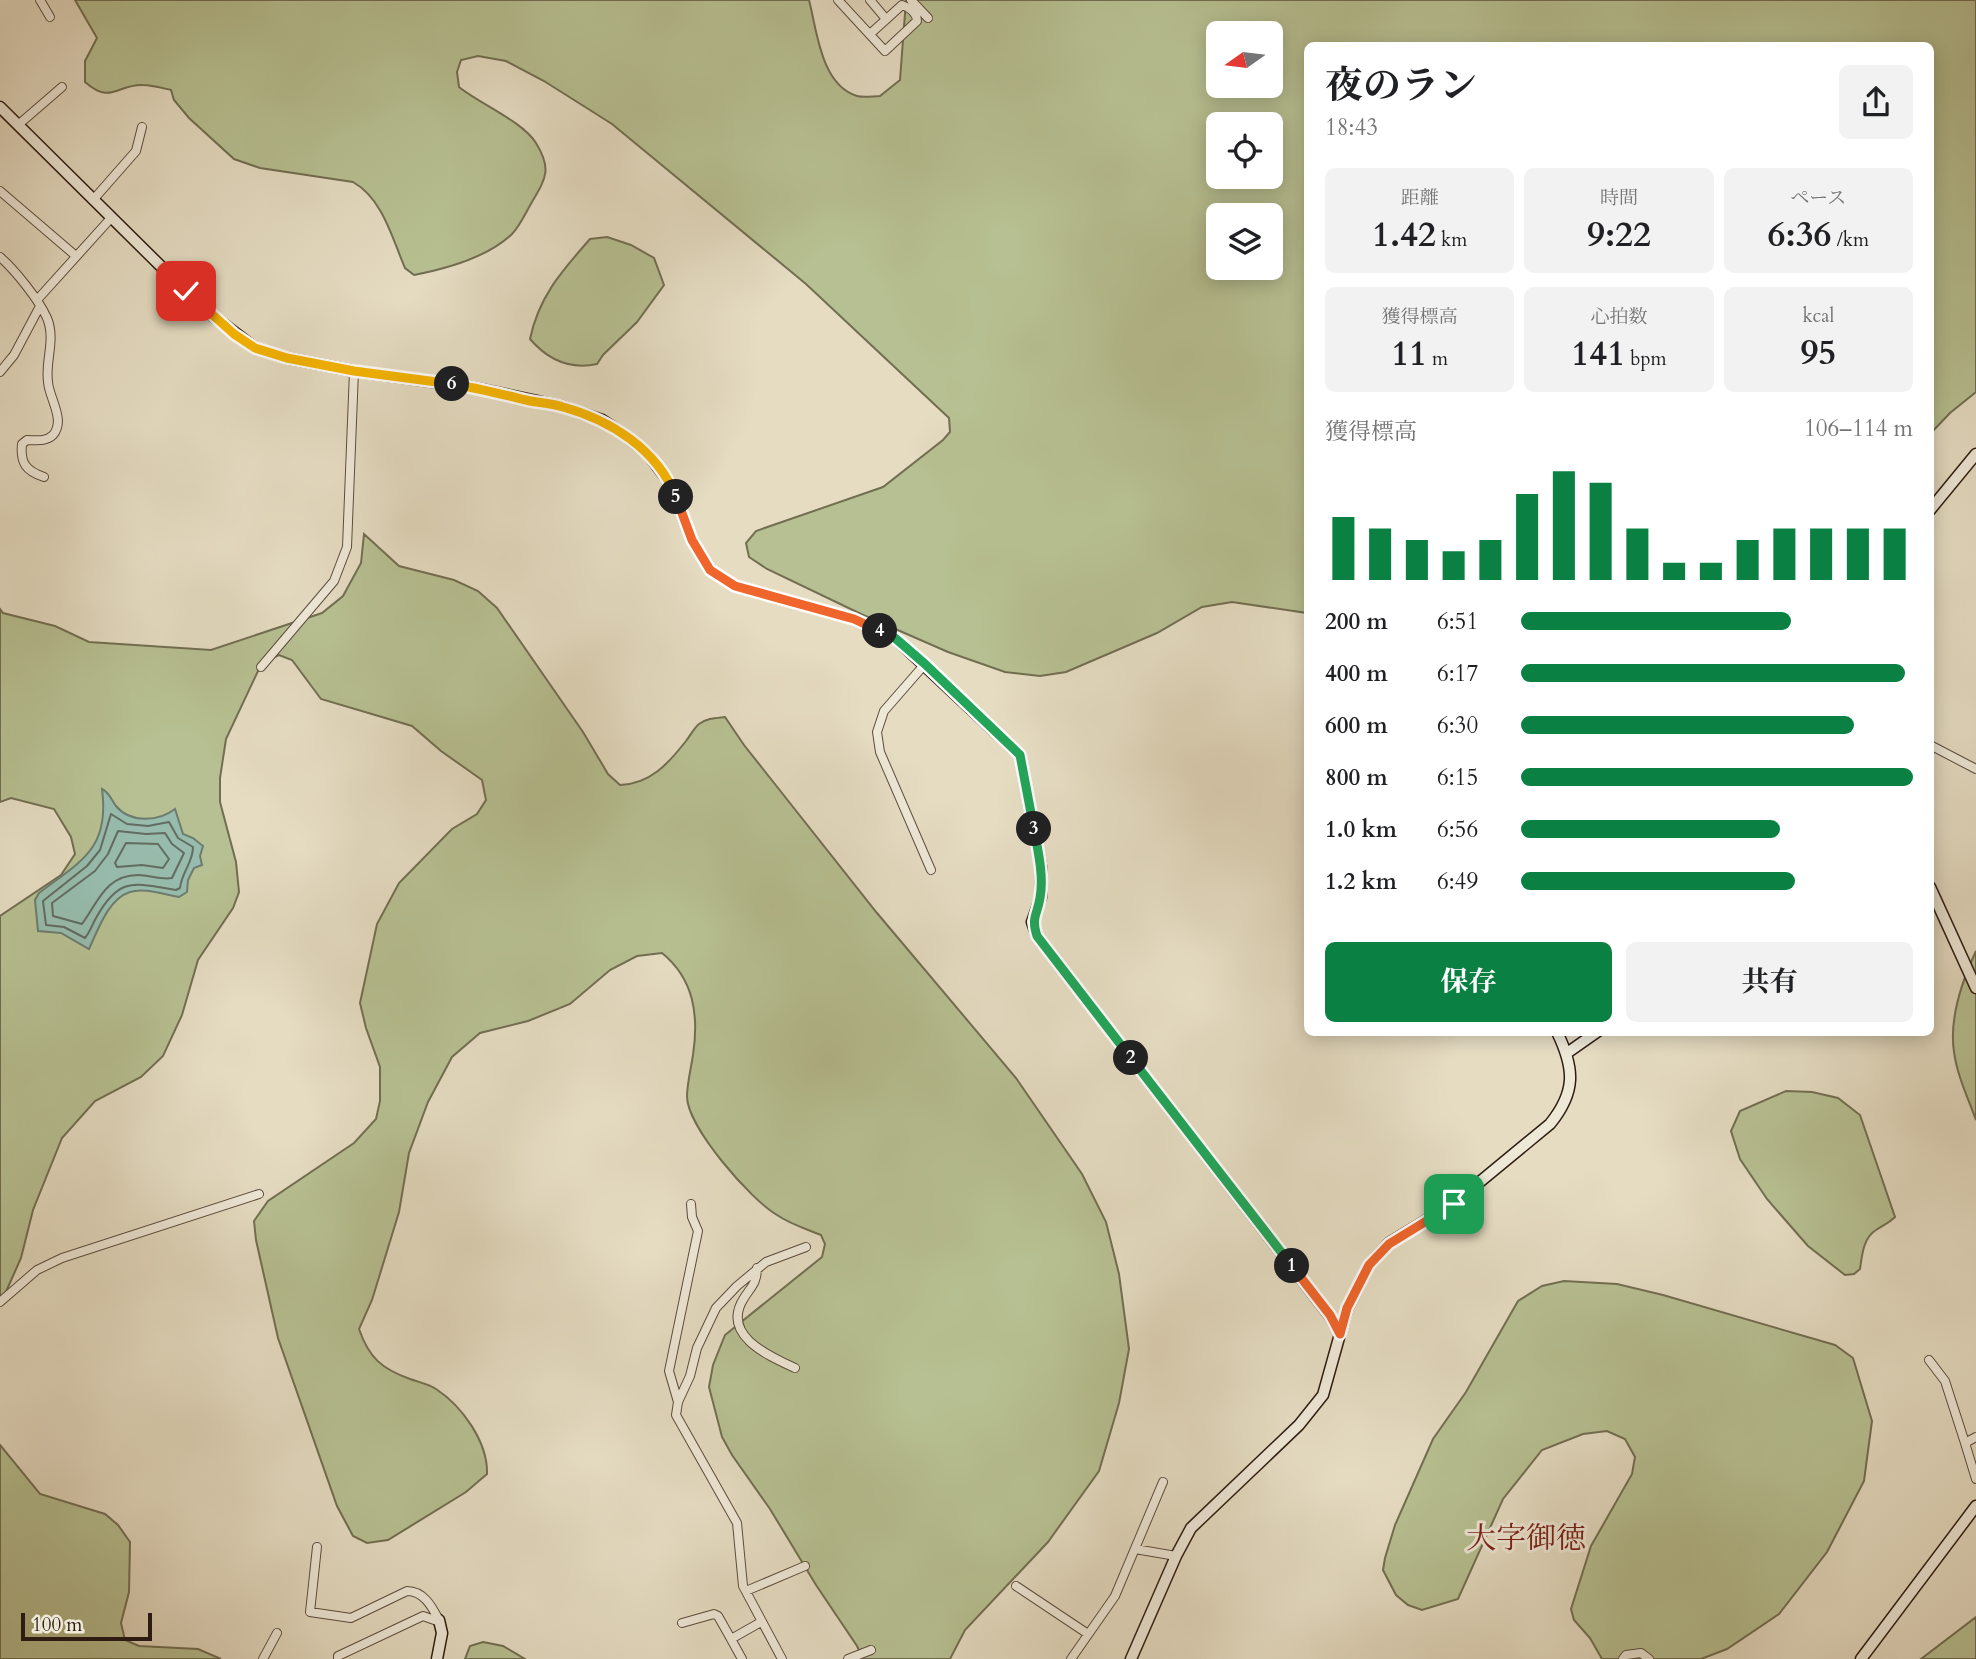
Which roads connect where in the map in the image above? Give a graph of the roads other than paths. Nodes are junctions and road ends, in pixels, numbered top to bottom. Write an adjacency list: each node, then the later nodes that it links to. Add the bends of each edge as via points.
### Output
1 (40, 0): 5 (street)
2 (839, 0): 8 (street)
3 (870, 0): 7 (street)
4 (911, 0): 6 (street)
5 (50, 17)
6 (928, 18)
7 (887, 19): 8 (street); 8 (street, via 902,5 909,7 917,21 885,51)
8 (870, 34)
9 (62, 87): 11 (street)
10 (0, 107): 11 (street)
11 (18, 125): 14 (street)
12 (142, 127): 14 (street, via 136,151)
13 (0, 191): 16 (street)
14 (93, 200): 15 (street)
15 (111, 218): 16 (street); 19 (street, via 205,310 255,348)
16 (76, 256): 18 (street)
17 (0, 257): 18 (street)
18 (38, 303): 20 (street, via 14,355); 22 (street, via 52,336 48,385 57,410 57,427 44,440 27,440 21,452 32,473)
19 (354, 371): 24 (street, via 476,388 602,420 648,454 670,482 692,540 710,570 735,586 854,619 895,638); 25 (street, via 347,547 334,581)
20 (0, 372)
21 (1976, 454): 23 (street)
22 (44, 477)
23 (1934, 505)
24 (925, 664): 28 (street, via 884,711 877,732 880,752); 39 (street, via 1020,755 1041,867 1041,897 1032,922 1037,936 1330,1315)
25 (261, 667)
26 (1934, 747): 27 (street)
27 (1976, 769)
28 (931, 870)
29 (1934, 896): 30 (street)
30 (1976, 988)
31 (1559, 1036): 33 (street)
32 (1591, 1036): 33 (street)
33 (1567, 1053): 39 (street, via 1571,1078 1567,1100 1550,1124 1454,1204 1389,1244 1369,1265 1347,1308)
34 (259, 1194): 38 (street, via 62,1258 37,1270)
35 (691, 1204): 42 (street, via 698,1231 669,1371)
36 (806, 1247): 37 (street)
37 (757, 1268): 41 (street, via 757,1279 738,1311 740,1328 754,1346); 42 (street, via 716,1308)
38 (0, 1302)
39 (1340, 1334): 50 (street, via 1326,1387 1311,1410 1191,1528)
40 (1929, 1360): 44 (street, via 1945,1381)
41 (795, 1368)
42 (678, 1402): 53 (street, via 676,1415 737,1523)
43 (1976, 1437): 44 (street)
44 (1965, 1443): 45 (street)
45 (1976, 1479)
46 (1163, 1482): 49 (street)
47 (1976, 1506): 71 (street)
48 (317, 1546): 54 (street, via 310,1612 351,1618 414,1591 422,1595)
49 (1135, 1549): 50 (street); 58 (street, via 1115,1596)
50 (1176, 1556): 68 (street)
51 (805, 1566): 53 (street)
52 (1016, 1586): 58 (street)
53 (746, 1591): 55 (street)
54 (439, 1621): 62 (street, via 423,1616); 63 (street, via 442,1633)
55 (761, 1622): 59 (street); 65 (street)
56 (682, 1623): 59 (street, via 714,1614)
57 (277, 1633): 61 (street)
58 (1088, 1634): 67 (street)
59 (731, 1639): 64 (street)
60 (871, 1650): 66 (street)
61 (263, 1659)
62 (338, 1659)
63 (437, 1659)
64 (742, 1659)
65 (782, 1659)
66 (848, 1659)
67 (1071, 1659)
68 (1131, 1659)
69 (1623, 1659): 70 (street, via 1641,1653)
70 (1649, 1659)
71 (1861, 1659)

